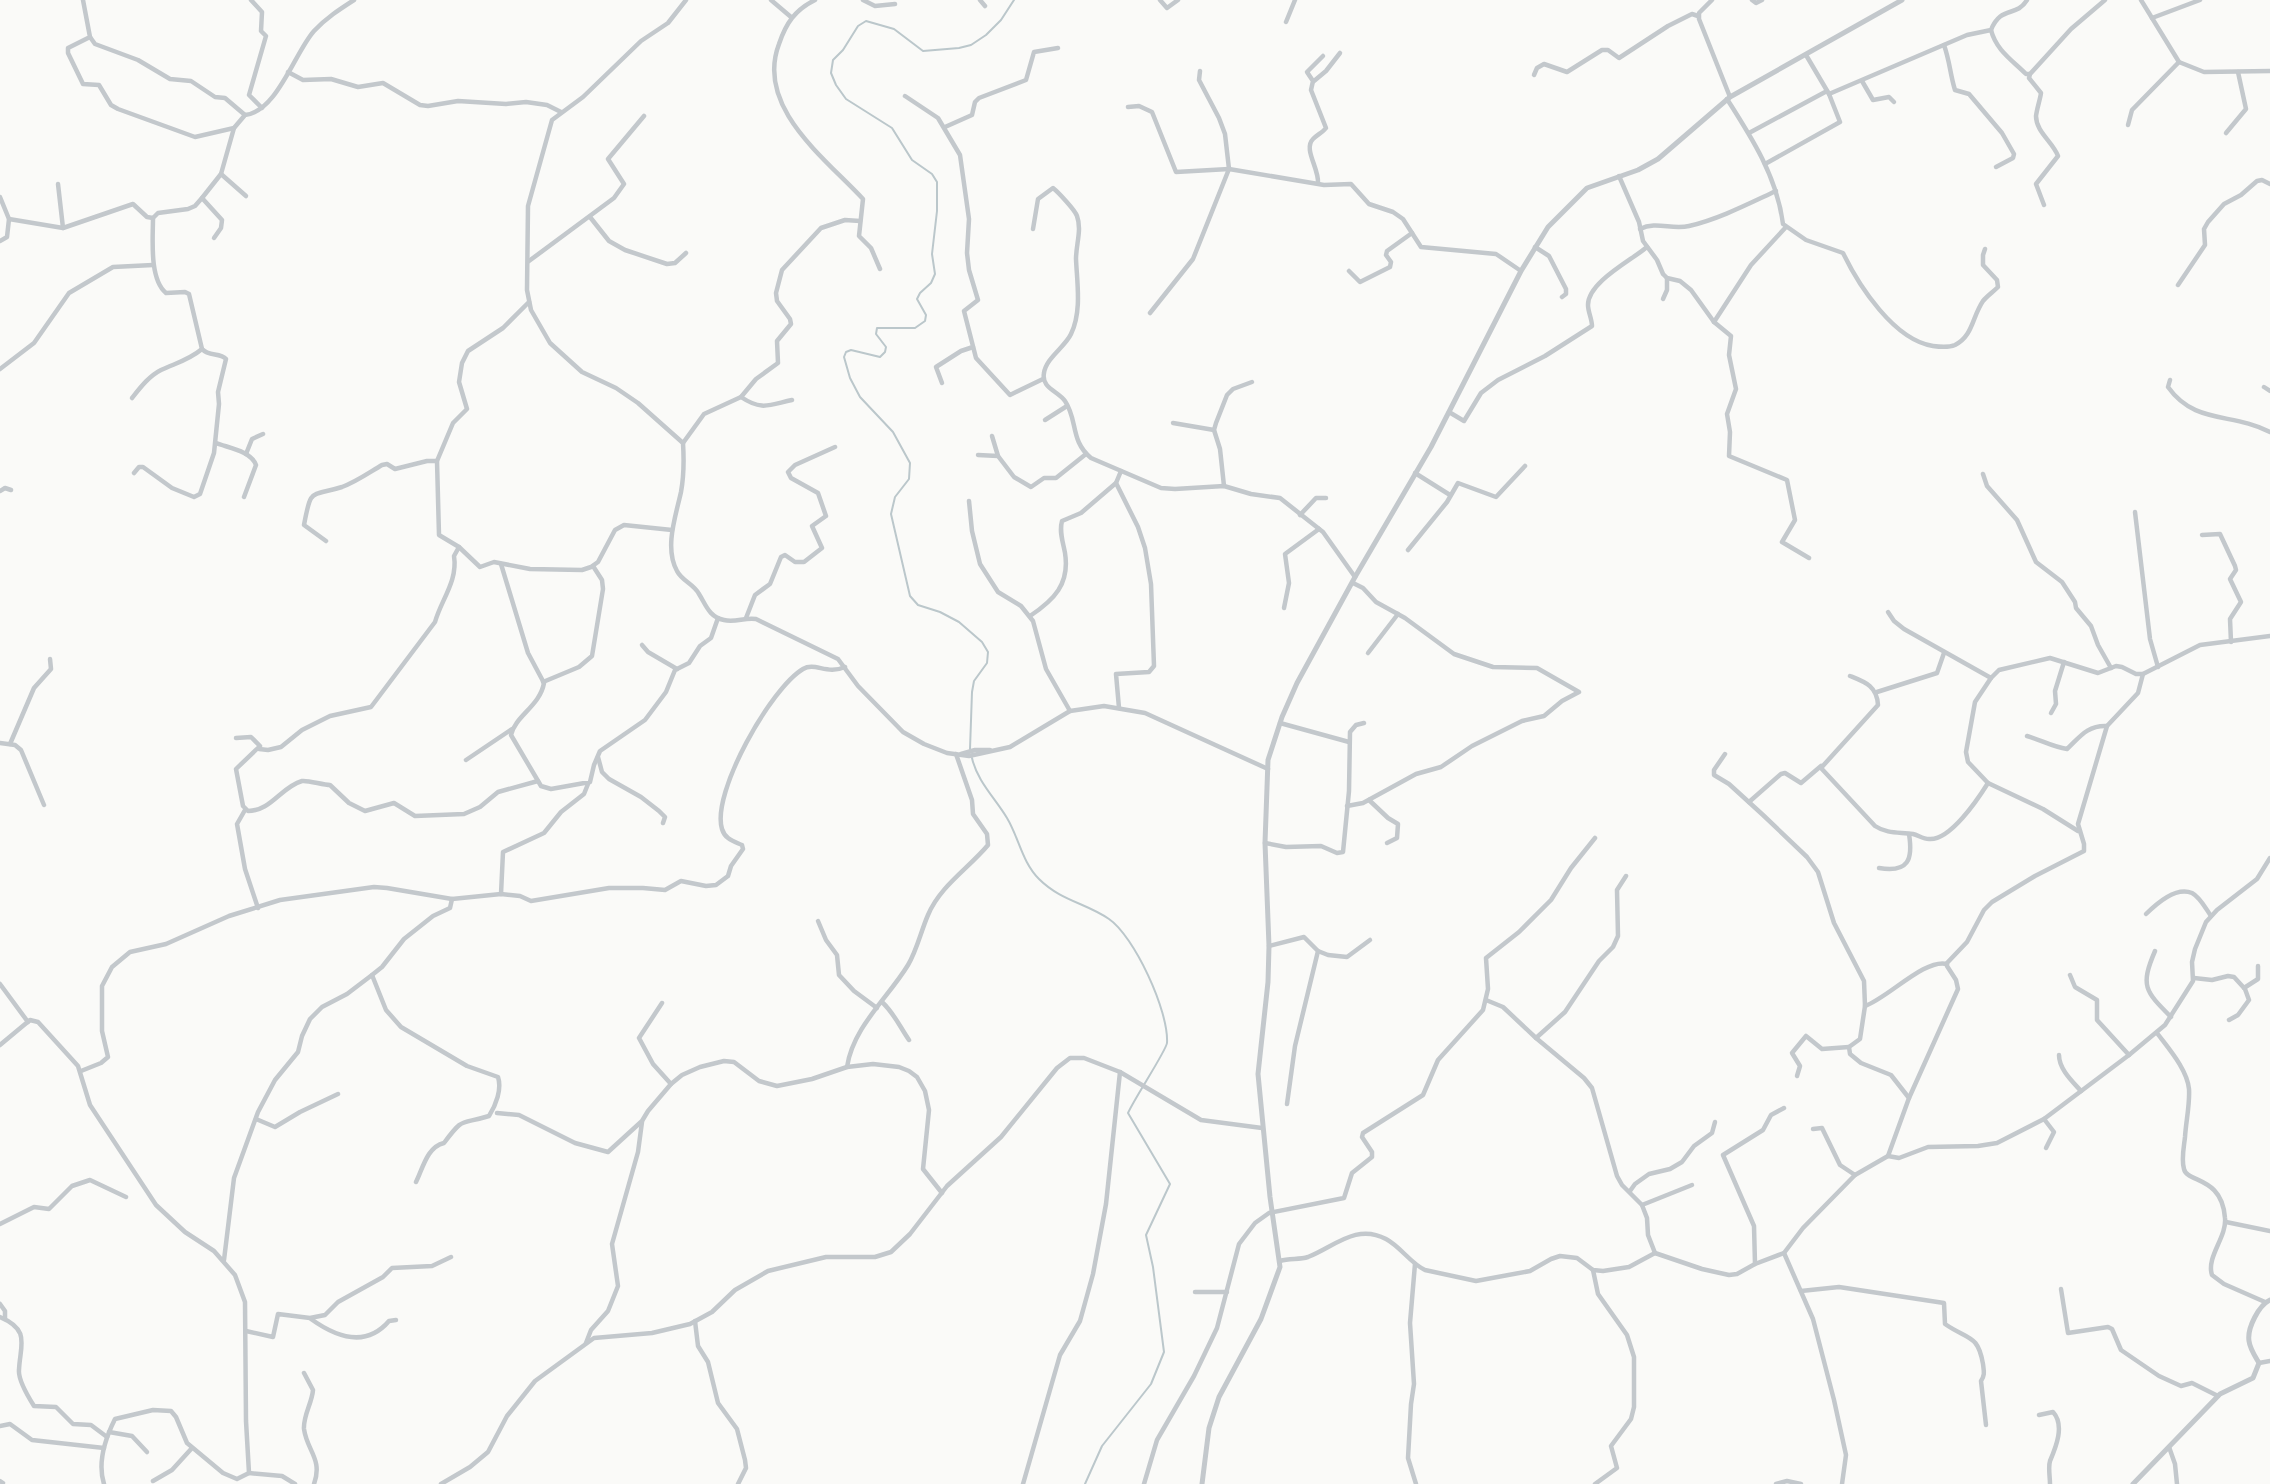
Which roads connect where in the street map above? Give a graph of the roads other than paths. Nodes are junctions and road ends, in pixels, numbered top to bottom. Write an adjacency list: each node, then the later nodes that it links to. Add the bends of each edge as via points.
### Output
1 (83, 0): 27 (street)
2 (251, 0): 47 (street, via 262,12 261,31 266,36 249,95)
3 (354, 0): 36 (street, via 315,30)
4 (686, 0): 48 (street, via 667,23)
5 (771, 0): 23 (street)
6 (815, 0): 23 (street)
7 (863, 0): 20 (street, via 874,6)
8 (980, 0): 21 (street)
9 (1160, 0): 10 (street, via 1167,8)
10 (1178, 0)
11 (1295, 0): 25 (street)
12 (1712, 0): 22 (street)
13 (1752, 0): 14 (street, via 1756,4)
14 (1762, 0)
15 (1902, 0): 31 (street)
16 (2027, 0): 26 (street, via 2019,9 2000,15)
17 (2105, 0): 38 (street)
18 (2141, 0): 24 (street)
19 (2200, 0): 24 (street)
20 (895, 4)
21 (985, 6)
22 (1698, 16): 39 (street, via 1692,14 1671,24 1619,58 1602,50 1567,72 1544,64); 44 (street)
23 (790, 17): 72 (street, via 773,67 783,109 863,199)
24 (2152, 18): 33 (street)
25 (1286, 22)
26 (1991, 30): 28 (street); 38 (street, via 2000,50)
27 (90, 37): 49 (street, via 170,79 191,81 215,97 225,98); 53 (street, via 70,46 68,55 82,83 99,85 114,107 195,137)
28 (1944, 46): 40 (street); 57 (street, via 1955,90 1969,94 2014,154)
29 (1058, 48): 52 (street, via 1034,52 1028,78 979,98 972,115)
30 (1340, 53): 41 (street)
31 (1806, 55): 42 (street); 44 (street)
32 (1323, 56): 41 (street, via 1307,72)
33 (2179, 62): 37 (street, via 2199,71); 51 (street, via 2132,110)
34 (1200, 71): 58 (street, via 1199,80 1225,134)
35 (2270, 71): 37 (street)
36 (288, 72): 47 (street); 48 (street, via 303,80 336,80 359,88 383,83 428,106 458,101 526,102)
37 (2238, 72): 55 (street, via 2246,108)
38 (2030, 74): 68 (street, via 2041,93 2038,125 2058,156 2036,184)
39 (1534, 75)
40 (1862, 81): 42 (street); 45 (street, via 1873,100 1889,97)
41 (1313, 82): 61 (street, via 1311,90 1326,128 1309,147)
42 (1828, 93): 54 (street); 56 (street, via 1839,123)
43 (905, 96): 52 (street)
44 (1729, 98): 54 (street); 60 (street, via 1665,155)
45 (1894, 102)
46 (1128, 107): 58 (street, via 1139,106 1152,113 1176,172)
47 (262, 108): 49 (street)
48 (561, 112): 84 (street, via 547,132 529,200)
49 (245, 115): 53 (street)
50 (645, 116): 69 (street, via 608,159 623,186)
51 (2129, 125)
52 (945, 127): 96 (street, via 961,162 969,219 967,253 978,300 964,311)
53 (234, 128): 59 (street)
54 (1749, 133): 56 (street)
55 (2226, 133)
56 (1765, 164): 64 (street)
57 (1996, 167)
58 (1229, 169): 61 (street); 94 (street, via 1193,259)
59 (221, 174): 65 (street); 67 (street)
60 (1619, 176): 76 (street); 80 (street, via 1587,188)
61 (1318, 183): 77 (street, via 1351,184 1368,204 1399,216)
62 (58, 184): 73 (street)
63 (2270, 184): 90 (street, via 2257,181 2216,212 2204,229 2205,245)
64 (1776, 191): 74 (street); 76 (street, via 1699,223)
65 (246, 196)
66 (0, 197): 71 (street)
67 (202, 198): 70 (street, via 188,209 158,213); 78 (street, via 222,220)
68 (2044, 205)
69 (590, 217): 83 (street, via 609,241 625,250 671,264); 84 (street)
70 (153, 218): 73 (street, via 129,204); 85 (street)
71 (9, 219): 73 (street); 79 (street, via 6,237)
72 (860, 221): 86 (street, via 859,236 871,248); 103 (street, via 845,220 821,228 782,270 777,301 791,324 777,341 778,363)
73 (63, 228)
74 (1786, 228): 82 (street, via 1843,253 1850,271 1902,333 1940,347 1953,346 1968,335 1983,301 1998,286 1983,265); 95 (street, via 1751,265)
75 (1032, 229): 99 (street, via 1038,199 1053,188 1074,209 1079,228 1074,324 1065,345 1044,369)
76 (1640, 229): 81 (street)
77 (1412, 233): 87 (street, via 1387,251 1390,267 1360,282); 88 (street, via 1423,248 1496,254)
78 (214, 238)
79 (0, 241)
80 (1534, 246): 88 (street); 91 (street, via 1549,256 1566,289)
81 (1647, 247): 89 (street); 107 (street, via 1597,286 1588,302 1592,326 1498,380 1481,393 1464,421)
82 (1985, 249)
83 (686, 253)
84 (528, 262): 93 (street)
85 (153, 265): 97 (street, via 164,292 188,294); 98 (street, via 113,267 69,293 34,343)
86 (880, 269)
87 (1349, 271)
88 (1521, 271): 107 (street)
89 (1667, 278): 92 (street); 95 (street, via 1691,290)
90 (2178, 285)
91 (1562, 297)
92 (1663, 299)
93 (529, 302): 115 (street, via 544,336 564,357 638,403); 121 (street, via 503,328 468,351 459,382 467,409 453,423)
94 (1150, 313)
95 (1714, 322): 143 (street, via 1732,337 1729,357 1736,389 1727,414 1729,456 1787,480 1795,520 1782,542)
96 (973, 347): 99 (street, via 976,358 1010,395); 102 (street, via 936,368)
97 (202, 349): 104 (street, via 162,369); 114 (street, via 226,359 218,392)
98 (0, 369)
99 (1043, 379): 106 (street)
100 (2170, 380): 111 (street, via 2168,387 2190,409)
101 (1252, 382): 110 (street, via 1227,395)
102 (942, 383)
103 (741, 397): 105 (street, via 760,407); 115 (street, via 704,414)
104 (132, 398)
105 (792, 400)
106 (1068, 407): 108 (street); 118 (street, via 1076,438)
107 (1449, 412): 125 (street)
108 (1045, 420)
109 (1173, 423): 110 (street)
110 (1214, 430): 128 (street)
111 (2270, 432)
112 (263, 435): 117 (street, via 252,439)
113 (992, 436): 120 (street)
114 (216, 443): 117 (street); 124 (street, via 197,497 172,488 144,467)
115 (682, 443): 138 (street, via 682,488)
116 (835, 447): 152 (street, via 788,472 818,493 826,516 812,526 822,548 804,562 781,557 770,584 755,595)
117 (246, 454): 132 (street, via 256,465)
118 (1086, 454): 120 (street, via 1056,478 1044,478 1031,487 1014,477); 123 (street)
119 (978, 455): 120 (street)
120 (998, 456)
121 (438, 461): 140 (street, via 395,469 382,465 342,487 315,494 307,505 304,525); 141 (street, via 439,532)
122 (1525, 466): 131 (street, via 1497,497 1459,482)
123 (1121, 471): 127 (street); 128 (street, via 1169,489)
124 (134, 473)
125 (1415, 473): 131 (street); 146 (street)
126 (1983, 474): 162 (street, via 1986,484 2017,520 2036,562 2060,579 2094,630)
127 (1116, 483): 150 (street, via 1082,513 1062,521 1066,575 1050,603); 169 (street, via 1145,548 1154,666 1149,672 1116,674)
128 (1224, 486): 136 (street, via 1280,498)
129 (11, 490): 130 (street)
130 (0, 491)
131 (1450, 495): 142 (street)
132 (244, 497)
133 (1326, 498): 136 (street, via 1316,498)
134 (968, 500): 150 (street, via 980,564 998,592)
135 (2135, 512): 161 (street, via 2148,626)
136 (1300, 515): 137 (street)
137 (1319, 529): 146 (street); 147 (street, via 1285,555 1289,583)
138 (672, 530): 145 (street, via 624,524 615,530); 151 (street, via 676,569)
139 (2202, 535): 154 (street, via 2220,534 2235,566 2230,579 2241,602 2230,619)
140 (326, 541)
141 (459, 547): 144 (street, via 480,567); 181 (street, via 453,556 452,583 435,622 372,708 330,716 281,747)
142 (1408, 550)
143 (1808, 558)
144 (502, 564): 145 (street, via 576,571); 167 (street, via 528,653)
145 (593, 566): 167 (street, via 603,589 592,656)
146 (1354, 580): 149 (street, via 1376,602); 172 (street)
147 (1284, 608)
148 (1888, 612): 157 (street, via 1898,625)
149 (1398, 614): 156 (street); 191 (street, via 1462,658 1493,667 1537,668 1579,692 1544,716 1522,721 1441,767 1416,774)
150 (1030, 616): 170 (street, via 1046,669)
151 (718, 618): 152 (street); 163 (street, via 711,638 689,663)
152 (746, 618): 160 (street, via 832,655)
153 (2270, 636): 154 (street)
154 (2231, 642): 161 (street, via 2200,645)
155 (642, 645): 163 (street)
156 (1368, 653)
157 (1944, 653): 166 (street); 168 (street, via 1937,673)
158 (50, 659): 180 (street, via 51,668 34,688)
159 (2064, 662): 162 (street, via 2098,673); 166 (street, via 2046,658 2026,662 1999,670); 171 (street)
160 (845, 667): 182 (street, via 903,732 923,744); 205 (street, via 832,672 811,667 802,670 777,694 752,732 722,800 724,833 743,849 721,882 711,886 681,881 666,890 609,888 531,901)
161 (2158, 667): 164 (street)
162 (2111, 668): 164 (street)
163 (677, 669): 184 (street, via 645,720)
164 (2143, 674): 174 (street, via 2138,693)
165 (1850, 676): 168 (street)
166 (1991, 678): 189 (street, via 1975,702 1966,752 1968,762)
167 (544, 682): 175 (street, via 532,708)
168 (1877, 692): 186 (street, via 1877,707)
169 (1119, 708): 170 (street); 187 (street, via 1157,718)
170 (1070, 711): 182 (street, via 1014,745)
171 (2051, 713)
172 (1280, 723): 178 (street); 187 (street)
173 (1364, 723): 178 (street, via 1352,728)
174 (2106, 726): 176 (street, via 2094,727 2067,749); 197 (street, via 2083,800)
175 (513, 728): 185 (street); 188 (street, via 512,737)
176 (2027, 736)
177 (236, 738): 181 (street, via 251,737)
178 (1349, 742): 194 (street)
179 (0, 743): 180 (street)
180 (10, 744): 193 (street, via 21,750)
181 (260, 749): 195 (street, via 236,769)
182 (958, 754): 223 (street, via 974,814 988,845 933,906 909,964)
183 (1725, 754): 192 (street, via 1714,775)
184 (598, 756): 190 (street); 196 (street, via 603,773 659,811 665,817)
185 (467, 760)
186 (1821, 766): 192 (street, via 1801,783 1784,773); 198 (street, via 1875,826)
187 (1268, 769): 200 (street)
188 (538, 781): 190 (street, via 551,789); 195 (street, via 498,792 464,814 415,816 394,803 365,811 348,803 330,785 305,780 261,808)
189 (1988, 783): 197 (street); 198 (street, via 1943,835 1929,839)
190 (588, 784): 205 (street, via 584,794 544,833 503,852)
191 (1369, 800): 194 (street); 201 (street, via 1398,824 1396,838)
192 (1749, 802): 225 (street, via 1818,872 1833,923 1862,975)
193 (44, 805)
194 (1347, 806): 200 (street, via 1342,853 1321,846)
195 (245, 810): 207 (street, via 238,827)
196 (663, 823)
197 (2079, 831): 215 (street, via 2084,852 1992,902)
198 (1909, 834): 203 (street, via 1909,860 1894,869)
199 (1595, 838): 222 (street, via 1550,900 1486,957)
200 (1265, 843): 212 (street)
201 (1387, 843)
202 (2270, 858): 209 (street, via 2255,881)
203 (1880, 868)
204 (1626, 876): 231 (street, via 1617,890 1618,936 1613,947 1565,1012)
205 (501, 894): 206 (street)
206 (452, 900): 207 (street, via 373,887 280,900); 217 (street, via 450,908 404,939)
207 (258, 908): 238 (street, via 166,944 134,949 112,967 102,986 102,1031 108,1057)
208 (2146, 914): 209 (street, via 2160,901 2183,892 2195,895)
209 (2211, 916): 219 (street, via 2195,949)
210 (818, 921): 226 (street, via 837,955 839,975)
211 (1370, 940): 213 (street, via 1347,957)
212 (1269, 946): 213 (street, via 1304,937); 252 (street, via 1258,1074)
213 (1318, 951): 245 (street)
214 (2154, 951): 227 (street, via 2146,986)
215 (1947, 964): 225 (street, via 1927,967); 244 (street, via 1958,989)
216 (2258, 966): 221 (street, via 2258,979)
217 (372, 975): 248 (street, via 310,1019 298,1052 275,1080); 257 (street, via 386,1010 401,1027 499,1080 489,1116 452,1130 444,1143 431,1150)
218 (2070, 975): 236 (street, via 2075,987 2097,1000 2096,1019)
219 (2193, 978): 221 (street, via 2212,981 2231,976); 227 (street)
220 (0, 984): 229 (street)
221 (2244, 988): 228 (street, via 2248,1002)
222 (1486, 1000): 231 (street, via 1503,1007); 263 (street, via 1483,1010 1436,1062 1426,1092 1363,1133 1372,1157 1352,1173 1344,1198)
223 (882, 1002): 226 (street); 232 (street)
224 (662, 1003): 241 (street, via 639,1038)
225 (1865, 1006): 234 (street, via 1860,1039)
226 (877, 1008): 237 (street, via 860,1032)
227 (2171, 1017): 230 (street)
228 (2228, 1020)
229 (28, 1021): 233 (street); 238 (street, via 38,1023)
230 (2157, 1033): 236 (street); 264 (street, via 2189,1086 2184,1169 2188,1176 2214,1189)
231 (1535, 1038): 259 (street, via 1592,1088 1617,1176)
232 (909, 1040)
233 (0, 1045)
234 (1849, 1047): 240 (street, via 1822,1049 1807,1036 1791,1053 1800,1066); 244 (street, via 1855,1060 1891,1075)
235 (2059, 1055): 242 (street, via 2066,1074)
236 (2129, 1055): 242 (street)
237 (847, 1067): 241 (street, via 777,1086 724,1061 693,1070); 260 (street, via 894,1066 917,1077 929,1110 923,1172)
238 (80, 1071): 270 (street, via 90,1105 156,1205)
239 (1120, 1072): 252 (street, via 1201,1120); 260 (street, via 1084,1058 1064,1061 1001,1138); 307 (street, via 1106,1204 1093,1274 1080,1321 1060,1355)
240 (1797, 1076)
241 (671, 1084): 250 (street)
242 (2081, 1091): 249 (street)
243 (338, 1094): 248 (street, via 275,1127)
244 (1909, 1098): 255 (street)
245 (1287, 1104)
246 (1784, 1108): 273 (street, via 1770,1115 1763,1130 1723,1157 1752,1222)
247 (497, 1113): 250 (street, via 519,1115 575,1143 608,1152)
248 (256, 1119): 270 (street, via 234,1178)
249 (2044, 1119): 254 (street, via 2054,1133); 255 (street, via 1997,1143 1928,1147 1899,1158)
250 (642, 1121): 286 (street, via 612,1244 618,1286 608,1311)
251 (1715, 1122): 259 (street, via 1712,1133 1682,1162 1649,1174)
252 (1262, 1128): 263 (street)
253 (1813, 1129): 256 (street, via 1822,1128 1840,1165)
254 (2046, 1148)
255 (1888, 1156): 256 (street)
256 (1854, 1175): 268 (street)
257 (416, 1182)
258 (1692, 1185): 262 (street)
259 (1630, 1191): 262 (street)
260 (942, 1193): 284 (street, via 887,1254 826,1257 768,1272)
261 (125, 1197): 265 (street, via 90,1181 72,1185 49,1209 34,1207)
262 (1642, 1205): 267 (street)
263 (1272, 1212): 271 (street); 278 (street, via 1255,1223 1237,1247)
264 (2226, 1222): 266 (street); 279 (street, via 2211,1264 2212,1275)
265 (0, 1224)
266 (2270, 1231)
267 (1655, 1253): 273 (street, via 1729,1275); 274 (street, via 1626,1268)
268 (1784, 1253): 273 (street); 276 (street)
269 (452, 1258): 282 (street, via 432,1266 392,1268 338,1302 328,1314)
270 (224, 1261): 285 (street, via 244,1296)
271 (1280, 1261): 272 (street, via 1309,1256 1362,1233 1395,1244); 309 (street, via 1264,1312 1219,1397 1209,1429)
272 (1415, 1263): 274 (street, via 1476,1281 1530,1270 1560,1256 1577,1258); 310 (street, via 1410,1323 1415,1384 1408,1458)
273 (1755, 1264)
274 (1593, 1270): 311 (street, via 1598,1294 1627,1335 1634,1357 1633,1412 1611,1446 1617,1468)
275 (2061, 1289): 290 (street, via 2068,1334 2108,1327 2121,1350 2159,1376 2181,1386 2192,1383)
276 (1801, 1291): 293 (street, via 1845,1287 1945,1304 1945,1324 1975,1340 1980,1349); 314 (street, via 1816,1327 1845,1443)
277 (1195, 1292): 278 (street)
278 (1227, 1292): 308 (street, via 1211,1342 1157,1440)
279 (2267, 1301): 288 (street, via 2249,1336)
280 (0, 1304): 281 (street)
281 (4, 1316): 294 (street, via 21,1334 19,1372 32,1404 56,1407 73,1424 91,1425)
282 (310, 1318): 283 (street, via 329,1331 364,1338); 285 (street, via 278,1314 273,1337)
283 (396, 1320)
284 (695, 1321): 286 (street, via 661,1332 603,1336); 306 (street, via 698,1346 708,1362 718,1403 737,1429 746,1468)
285 (246, 1331): 299 (street)
286 (586, 1343): 305 (street, via 530,1386 488,1452)
287 (2270, 1361): 288 (street)
288 (2259, 1363): 290 (street, via 2252,1379)
289 (304, 1373): 304 (street, via 313,1390 304,1423 317,1466)
290 (2218, 1396): 295 (street)
291 (2039, 1415): 315 (street, via 2053,1412 2058,1417)
292 (0, 1426): 296 (street, via 9,1424 32,1440)
293 (1986, 1426)
294 (108, 1434): 296 (street); 297 (street, via 117,1418 167,1410 175,1414 185,1442); 298 (street, via 132,1436)
295 (2169, 1447): 316 (street); 317 (street)
296 (104, 1448): 302 (street)
297 (192, 1448): 300 (street, via 172,1470); 301 (street)
298 (147, 1452)
299 (249, 1473): 301 (street); 303 (street, via 282,1476)
300 (153, 1481)
301 (237, 1481)
302 (104, 1484)
303 (295, 1484)
304 (314, 1484)
305 (441, 1484)
306 (738, 1484)
307 (1023, 1484)
308 (1144, 1484)
309 (1202, 1484)
310 (1416, 1484)
311 (1595, 1484)
312 (1776, 1484): 313 (street)
313 (1801, 1484)
314 (1842, 1484)
315 (2050, 1484)
316 (2133, 1484)
317 (2177, 1484)

